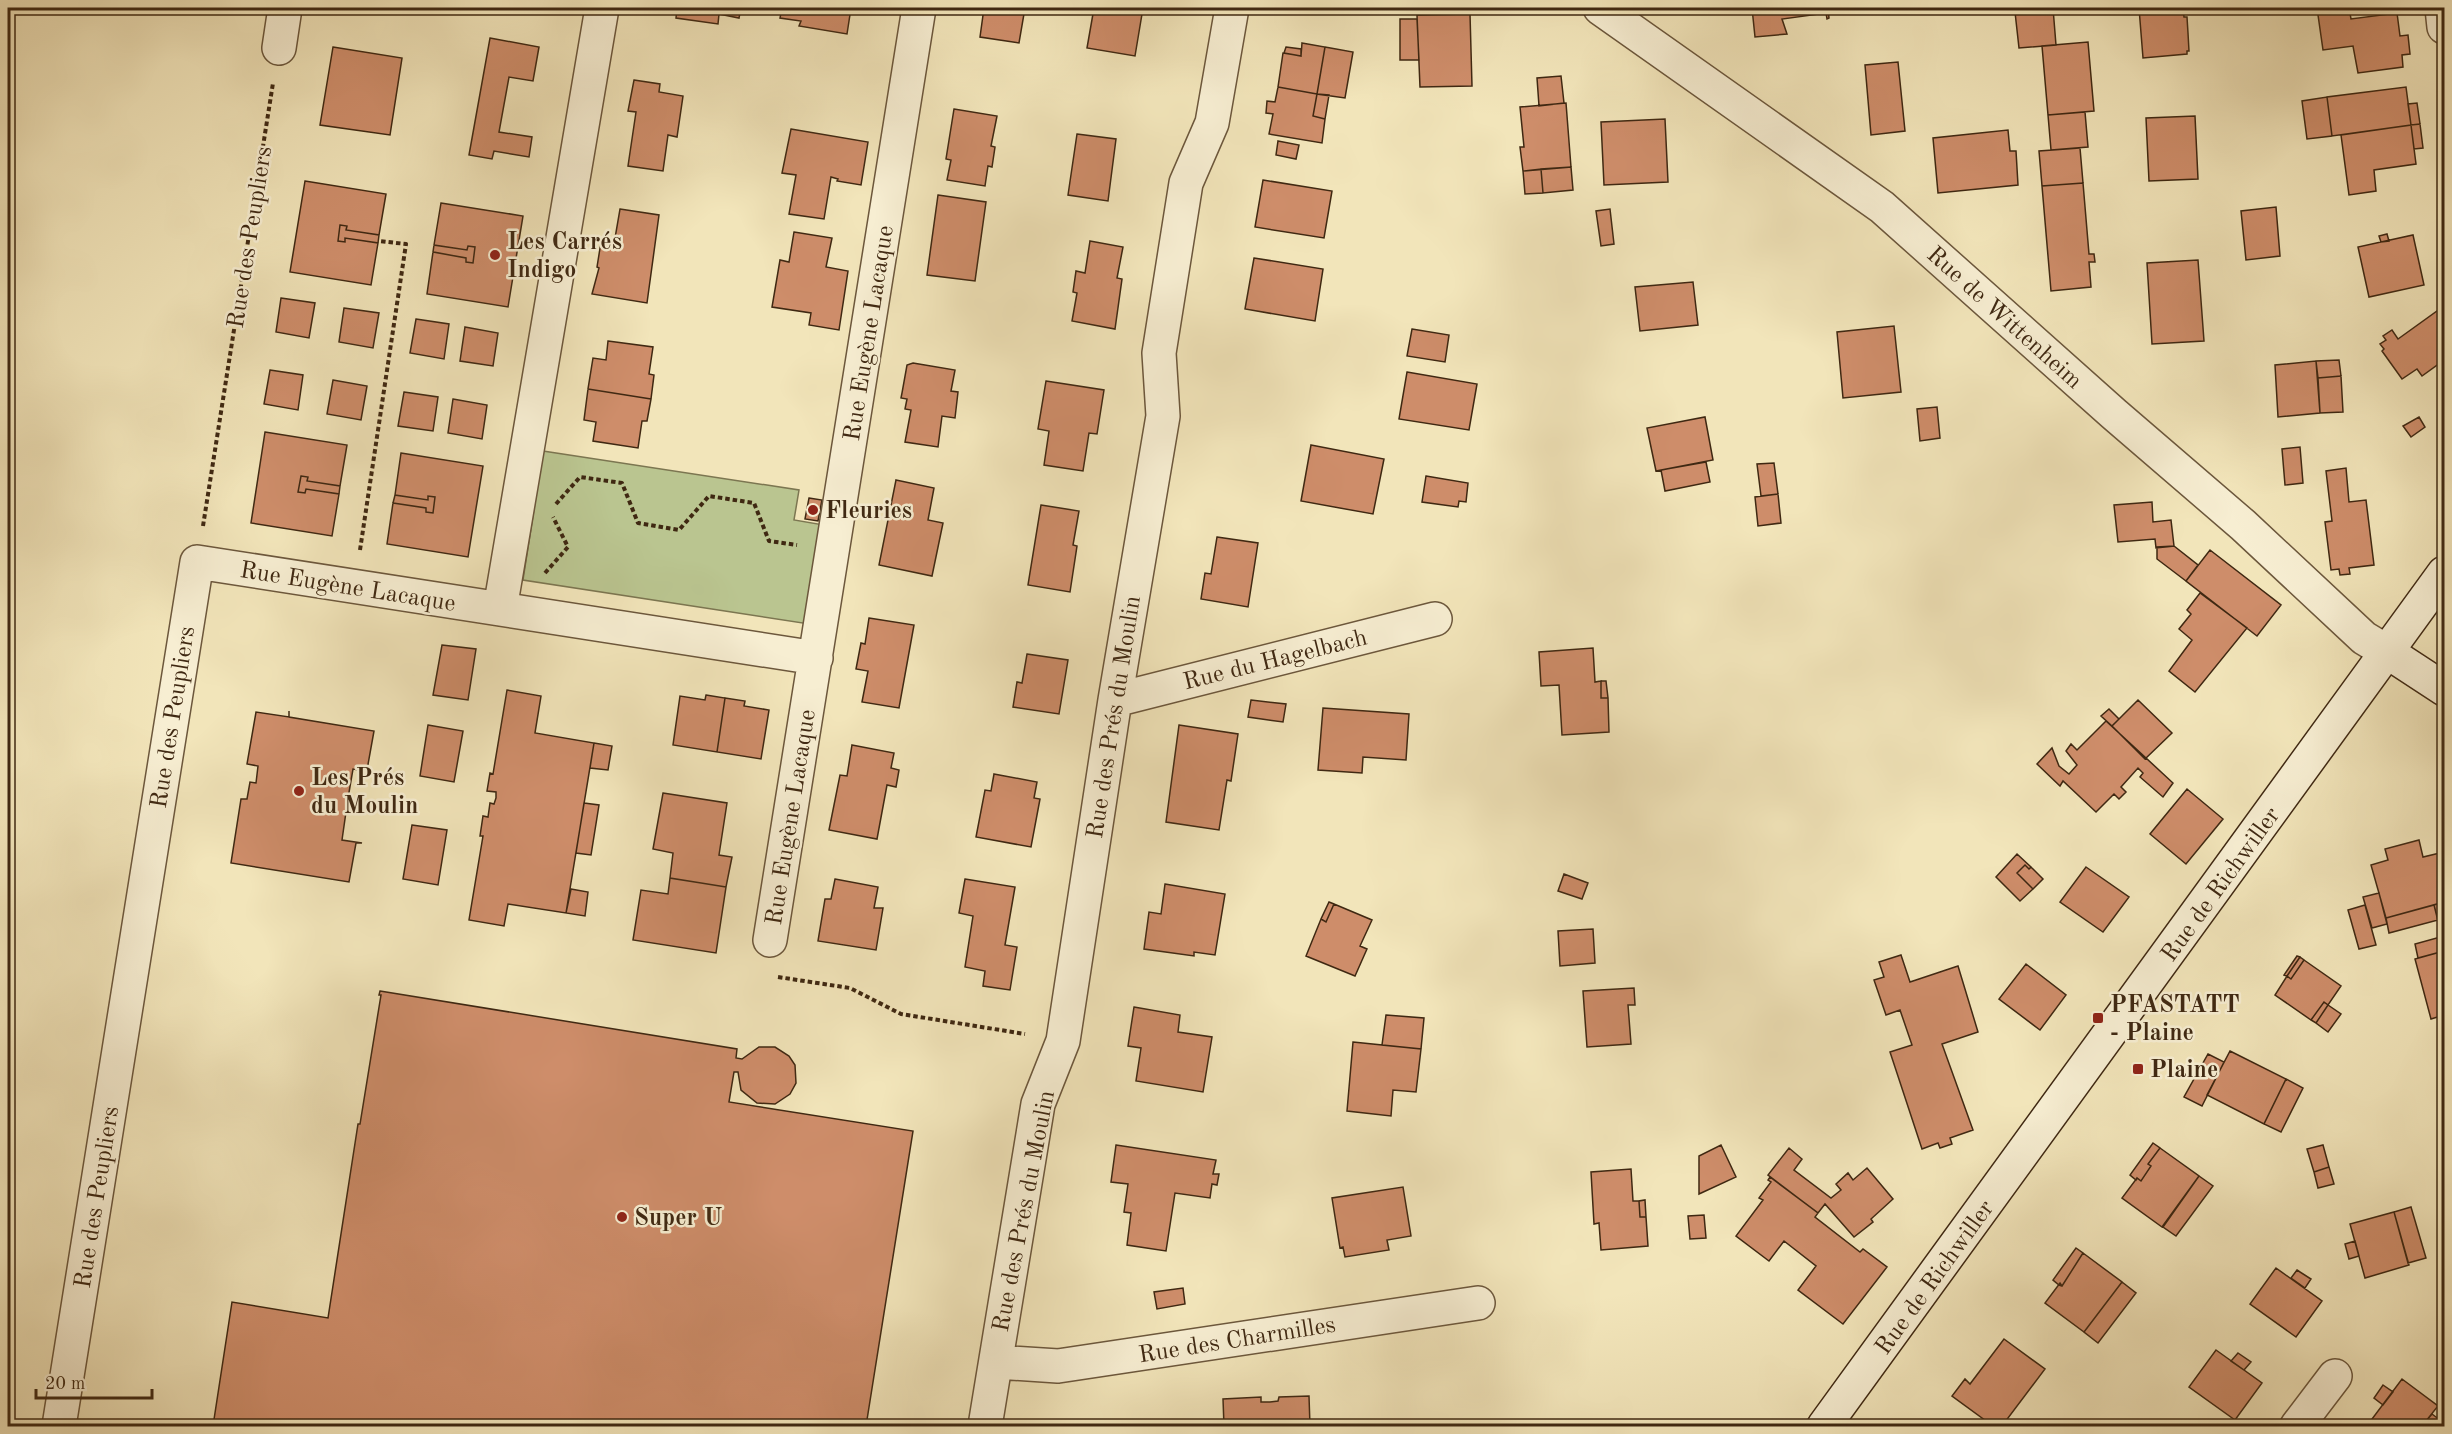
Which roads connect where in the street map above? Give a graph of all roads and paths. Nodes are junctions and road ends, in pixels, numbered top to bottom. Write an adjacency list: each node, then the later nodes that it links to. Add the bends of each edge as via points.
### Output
1 (285, 8): 8 (street)
2 (602, 8): 14 (street)
3 (920, 8): 10 (street, Rue Eugène Lacaque)
4 (1232, 8): 19 (street, Rue des Prés du Moulin, via 1212,123 1184,194 1159,353 1163,416)
5 (1600, 8): 16 (street, Rue de Wittenheim, via 1881,207 2243,525 2364,638)
6 (2442, 8): 7 (street)
7 (2445, 27)
8 (279, 48): 11 (path, Rue des Peupliers)
9 (379, 241): 13 (path, via 406,244)
10 (833, 550): 14 (path, via 769,541 754,503 709,496 679,530 638,523 622,483 580,477 550,510 567,547 537,582); 17 (street, Rue Eugène Lacaque)
11 (197, 562): 13 (street, Rue Eugène Lacaque); 25 (street, Rue des Peupliers)
12 (2445, 573): 16 (street, Rue de Richwiller)
13 (355, 587): 14 (street, Rue Eugène Lacaque)
14 (500, 609): 17 (street, Rue Eugène Lacaque)
15 (1434, 619): 19 (street, Rue du Hagelbach)
16 (2388, 653): 18 (street, Rue de Wittenheim); 27 (street, Rue de Richwiller)
17 (816, 658): 20 (street, Rue Eugène Lacaque)
18 (2445, 689)
19 (1115, 700): 21 (street, Rue des Prés du Moulin)
20 (770, 940): 21 (path, via 764,975 850,988 901,1014)
21 (1063, 1041): 23 (street, Rue des Prés du Moulin, via 1038,1104)
22 (1478, 1303): 23 (street, Rue des Charmilles, via 1058,1366)
23 (996, 1362): 26 (street, Rue des Prés du Moulin)
24 (2335, 1376): 28 (street)
25 (59, 1426)
26 (985, 1426)
27 (1824, 1426)
28 (2297, 1426)

